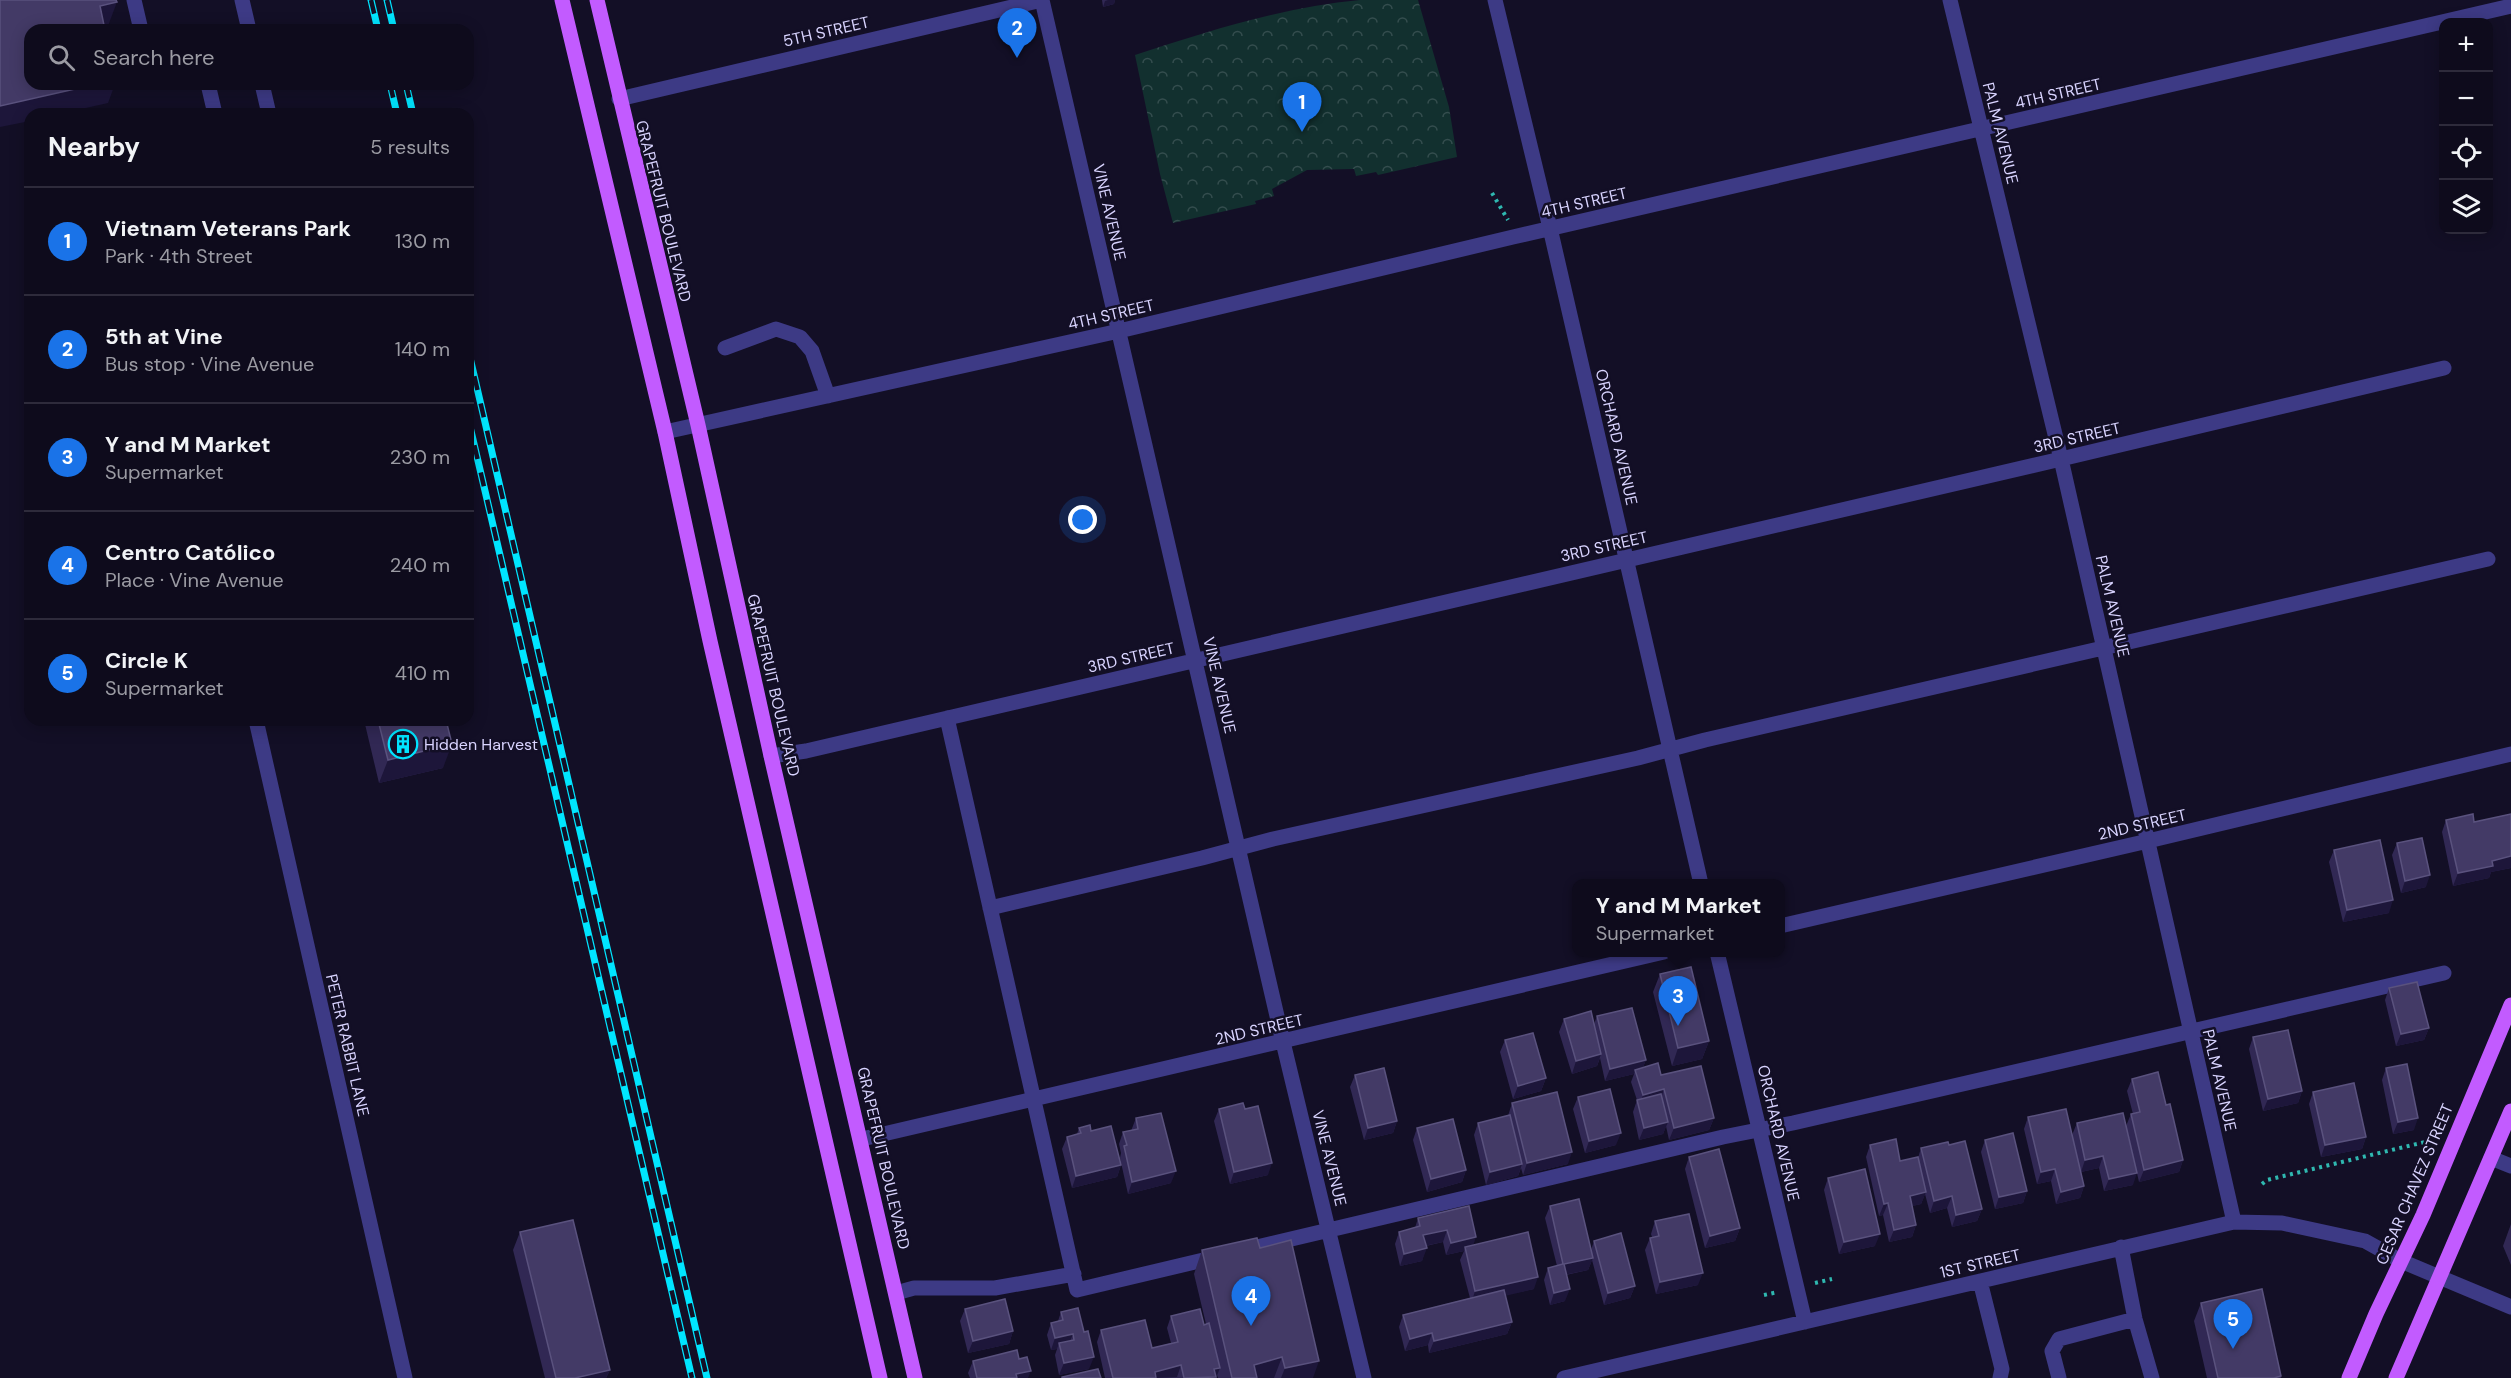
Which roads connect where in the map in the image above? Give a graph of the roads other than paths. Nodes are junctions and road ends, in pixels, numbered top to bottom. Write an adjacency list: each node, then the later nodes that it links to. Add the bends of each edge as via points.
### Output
1 (134, 0): 9 (street)
2 (242, 0): 10 (street)
3 (562, 0): 23 (main road)
4 (597, 0): 13 (main road, GRAPEFRUIT BOULEVARD)
5 (1042, 0): 13 (street, 5TH STREET); 18 (street, VINE AVENUE)
6 (1495, 0): 17 (street, ORCHARD AVENUE)
7 (1950, 0): 16 (street, PALM AVENUE)
8 (2511, 6): 16 (street, 4TH STREET)
9 (140, 24)
10 (248, 24)
11 (210, 90): 14 (street)
12 (263, 90): 15 (street)
13 (619, 99): 22 (main road, GRAPEFRUIT BOULEVARD)
14 (214, 108)
15 (268, 108)
16 (1982, 129): 17 (street, 4TH STREET); 24 (street, PALM AVENUE)
17 (1550, 228): 18 (street, 4TH STREET); 26 (street, ORCHARD AVENUE)
18 (1119, 331): 21 (street, 4TH STREET); 28 (street, VINE AVENUE)
19 (725, 348): 21 (street, via 776,329 800,337 812,351)
20 (2444, 368): 24 (street, 3RD STREET)
21 (828, 396): 22 (street, 4TH STREET)
22 (698, 425): 23 (street, 4TH STREET); 33 (main road, GRAPEFRUIT BOULEVARD)
23 (665, 432): 63 (main road)
24 (2061, 459): 26 (street, 3RD STREET); 27 (street, PALM AVENUE)
25 (2488, 559): 27 (street)
26 (1626, 560): 28 (street, 3RD STREET); 31 (street, ORCHARD AVENUE)
27 (2104, 648): 31 (street); 34 (street, PALM AVENUE)
28 (1196, 660): 29 (street, 3RD STREET); 35 (street, VINE AVENUE)
29 (947, 718): 33 (street, 3RD STREET); 37 (street)
30 (257, 726): 62 (street, PETER RABBIT LANE)
31 (1670, 750): 35 (street); 36 (street, ORCHARD AVENUE)
32 (2511, 754): 34 (street, 2ND STREET)
33 (771, 756): 48 (main road, GRAPEFRUIT BOULEVARD)
34 (2148, 841): 38 (street, 2ND STREET); 43 (street, PALM AVENUE)
35 (1239, 848): 37 (street); 44 (street, VINE AVENUE)
36 (1700, 879)
37 (990, 908): 45 (street)
38 (1785, 925)
39 (1643, 957): 44 (street, 2ND STREET)
40 (1718, 957): 47 (street, ORCHARD AVENUE)
41 (2444, 973): 43 (street)
42 (2511, 1005): 54 (main road, CESAR CHAVEZ STREET)
43 (2191, 1031): 47 (street); 51 (street, PALM AVENUE)
44 (1283, 1042): 45 (street, 2ND STREET); 52 (street, VINE AVENUE)
45 (1034, 1099): 48 (street, 2ND STREET); 55 (street)
46 (2511, 1112): 49 (main road)
47 (1759, 1130): 52 (street); 61 (street, ORCHARD AVENUE)
48 (862, 1139): 58 (main road, GRAPEFRUIT BOULEVARD)
49 (2491, 1158): 50 (street); 56 (main road)
50 (2511, 1166)
51 (2234, 1222): 53 (street, 1ST STREET); 54 (street, 1ST STREET, via 2282,1223 2327,1232 2365,1241)
52 (1329, 1230): 55 (street, via 1077,1290); 65 (street, VINE AVENUE)
53 (2121, 1247): 57 (street, 1ST STREET); 60 (street)
54 (2401, 1261): 56 (street, 1ST STREET); 70 (main road, CESAR CHAVEZ STREET)
55 (1074, 1274): 58 (street, via 995,1288 914,1288)
56 (2440, 1277): 59 (street, 1ST STREET); 71 (main road)
57 (1980, 1281): 61 (street, 1ST STREET); 67 (street, via 2002,1369)
58 (896, 1293): 64 (main road, GRAPEFRUIT BOULEVARD)
59 (2511, 1307)
60 (2135, 1319): 68 (street, via 2060,1340 2052,1351); 69 (street)
61 (1805, 1322): 66 (street, 1ST STREET)
62 (405, 1378)
63 (880, 1378)
64 (915, 1378)
65 (1364, 1378)
66 (1564, 1378)
67 (2000, 1378)
68 (2059, 1378)
69 (2152, 1378)
70 (2349, 1378)
71 (2396, 1378)

